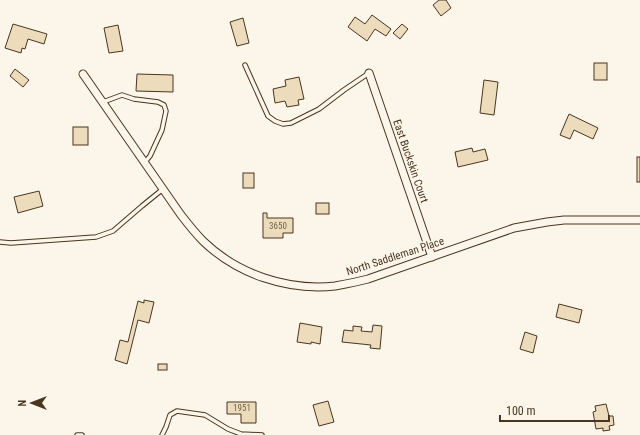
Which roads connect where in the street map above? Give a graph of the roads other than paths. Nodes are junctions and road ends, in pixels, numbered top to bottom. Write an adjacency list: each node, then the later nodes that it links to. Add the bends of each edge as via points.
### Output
1 (245, 66): 2 (lane, via 268,116 284,124 319,109)
2 (368, 73): 9 (street, East Buckskin Court)
3 (83, 74): 4 (street, North Saddleman Place)
4 (103, 102): 5 (street, North Saddleman Place); 5 (lane, via 122,95 164,104 166,111 162,130)
5 (144, 163): 6 (street, North Saddleman Place)
6 (163, 189): 8 (lane, via 113,231 96,237); 9 (street, North Saddleman Place, via 203,241 244,270 268,279 301,286 335,286 368,279)
7 (640, 220): 9 (street, North Saddleman Place, via 564,220 530,224)
8 (0, 242)
9 (432, 257)
10 (77, 435): 11 (lane)
11 (82, 435)
12 (162, 435): 13 (lane, via 170,415 177,411 205,415 241,434)
13 (262, 435)

